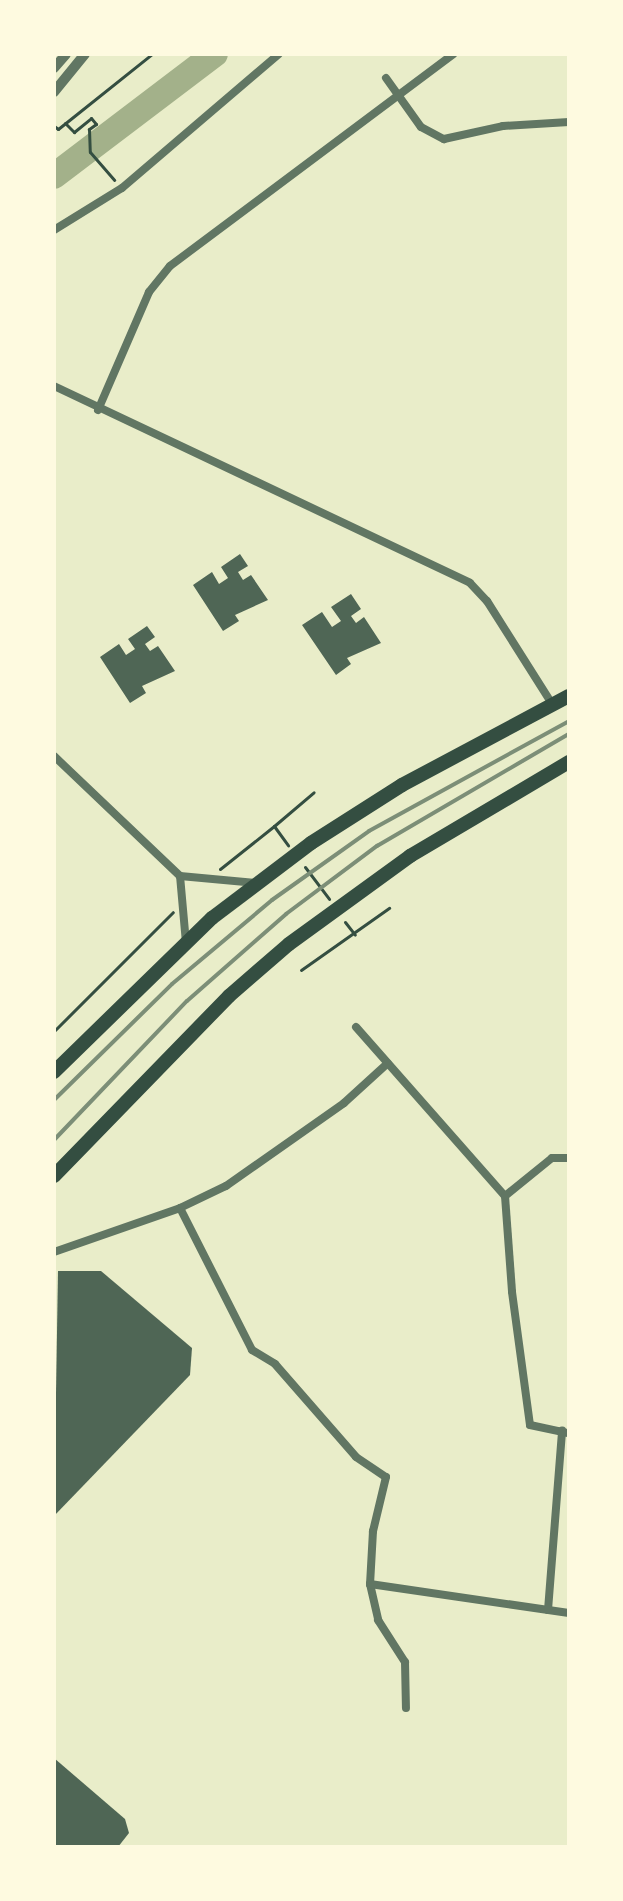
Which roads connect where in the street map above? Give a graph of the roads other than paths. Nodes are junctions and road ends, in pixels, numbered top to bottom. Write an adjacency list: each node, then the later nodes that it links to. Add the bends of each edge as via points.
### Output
1 (66, 54): 5 (street)
2 (85, 54): 7 (street)
3 (279, 54): 10 (street, via 122,188)
4 (453, 54): 8 (street)
5 (54, 68)
6 (386, 78): 8 (street)
7 (54, 92)
8 (398, 95): 9 (street, via 421,127 444,139 503,126); 12 (street, via 170,266 149,292)
9 (569, 122)
10 (54, 230)
11 (54, 386): 12 (street)
12 (98, 410): 14 (street, via 470,583)
13 (569, 696): 14 (highway)
14 (552, 704): 18 (highway, via 402,785)
15 (54, 756): 17 (street)
16 (569, 762): 24 (highway, via 410,856 289,944 229,996)
17 (180, 876): 18 (street); 19 (street)
18 (258, 883): 19 (highway)
19 (186, 943): 22 (highway)
20 (356, 1027): 21 (street)
21 (388, 1063): 25 (street); 26 (street, via 344,1103 226,1186)
22 (54, 1072)
23 (569, 1158): 25 (street, via 552,1158)
24 (54, 1176)
25 (505, 1196): 28 (street, via 530,1425)
26 (180, 1208): 27 (street); 29 (street, via 252,1350 275,1364 356,1457 386,1477 373,1531)
27 (54, 1252)
28 (565, 1432): 30 (street)
29 (370, 1584): 30 (street); 32 (street, via 378,1620 405,1662)
30 (548, 1610): 31 (street)
31 (569, 1613)
32 (406, 1708)

